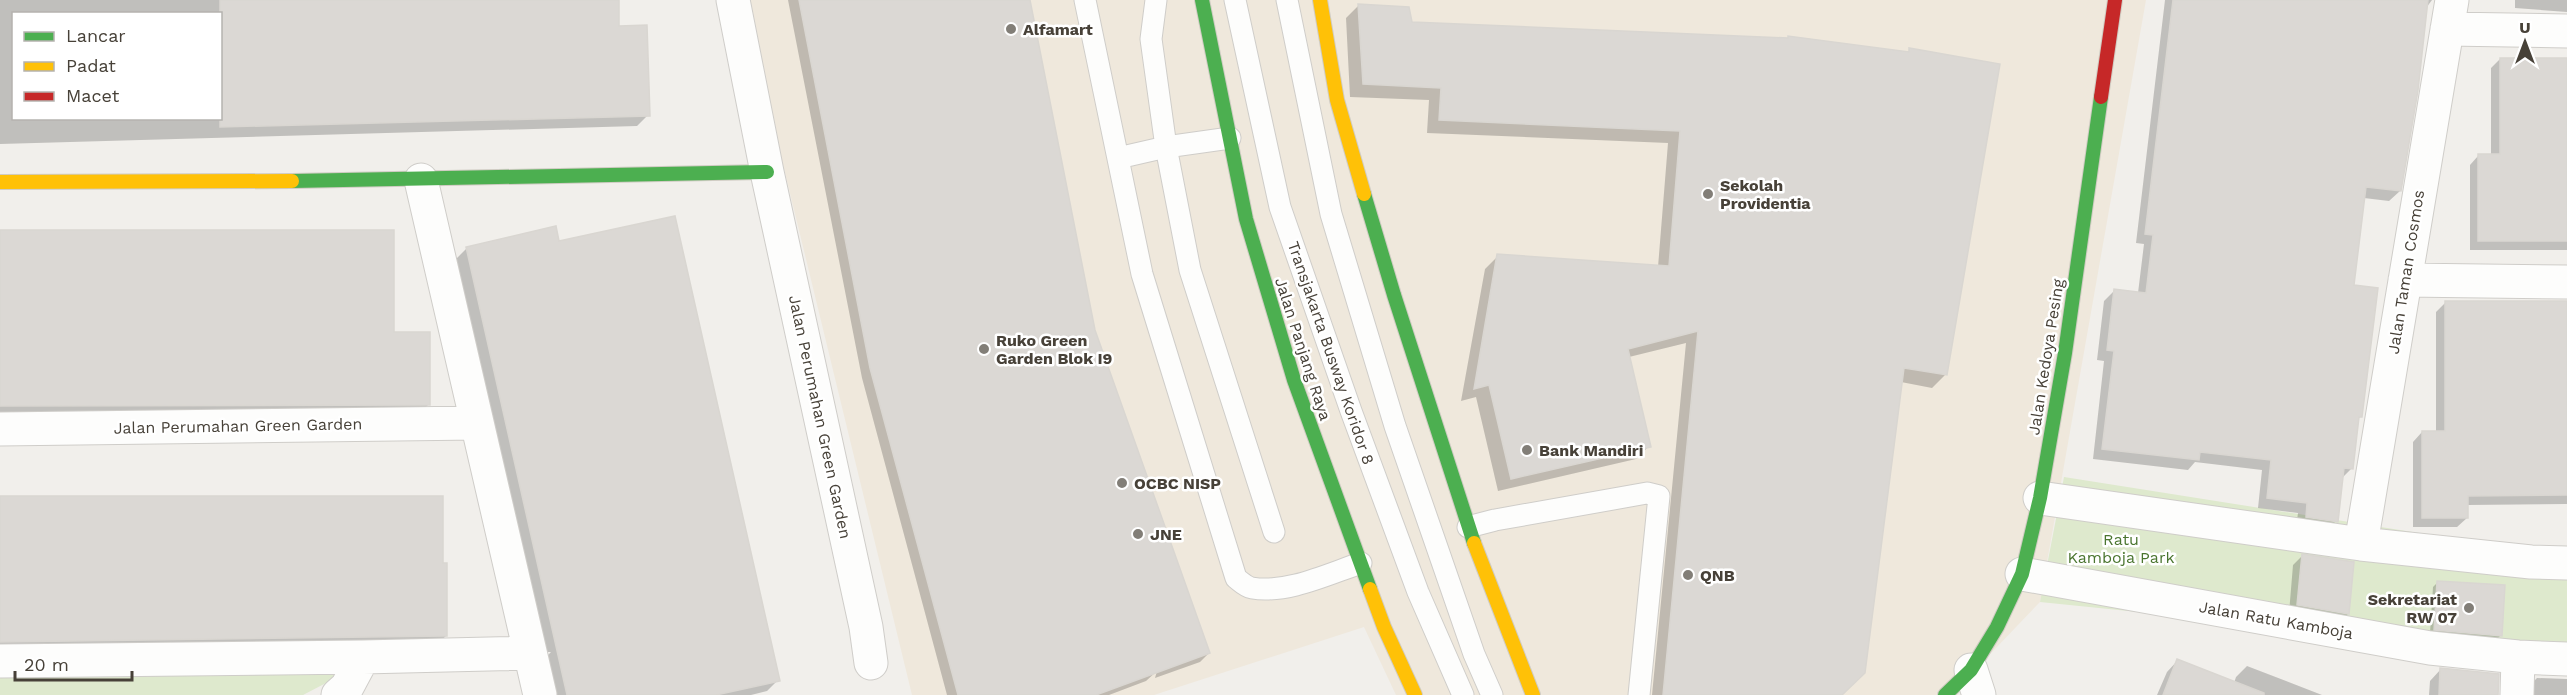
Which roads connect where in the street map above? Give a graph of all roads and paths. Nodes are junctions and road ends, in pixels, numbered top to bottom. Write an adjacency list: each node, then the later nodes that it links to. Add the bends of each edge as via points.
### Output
1 (734, 0): 14 (street, Jalan Perumahan Green Garden)
2 (1085, 0): 13 (lane)
3 (1156, 0): 12 (lane, via 1151,39)
4 (1202, 0): 11 (street, Jalan Panjang Raya)
5 (1235, 0): 38 (lane, Transjakarta Busway Koridor 8, via 1280,207 1410,571)
6 (1287, 0): 39 (lane, via 1331,214 1395,426 1474,654)
7 (1320, 0): 22 (street, via 1338,100 1394,296)
8 (2115, 0): 21 (street, Jalan Kedoya Pesing)
9 (2449, 14): 10 (street); 17 (street, Jalan Taman Cosmos)
10 (2567, 31)
11 (1230, 138): 12 (lane); 25 (street, Jalan Panjang Raya, via 1246,219 1294,381)
12 (1166, 147): 13 (lane); 23 (lane, via 1190,270)
13 (1118, 158): 25 (lane, via 1142,274 1236,578 1249,588 1272,589)
14 (767, 172): 15 (street); 33 (street, Jalan Perumahan Green Garden)
15 (421, 180): 16 (street); 19 (street)
16 (0, 182)
17 (2405, 280): 18 (street); 24 (street, Jalan Taman Cosmos)
18 (2567, 282)
19 (477, 423): 20 (street, Jalan Perumahan Green Garden); 28 (street)
20 (0, 429)
21 (2040, 498): 24 (street); 27 (street, Jalan Kedoya Pesing)
22 (1468, 527): 40 (street); 41 (lane, via 1647,493 1659,496)
23 (1274, 532)
24 (2361, 544): 26 (street)
25 (1361, 563): 37 (street, Jalan Panjang Raya)
26 (2567, 563)
27 (2022, 574): 30 (street, Jalan Ratu Kamboja, via 2430,648); 34 (street, Jalan Kedoya Pesing)
28 (530, 653): 29 (street); 36 (street)
29 (363, 657): 32 (street); 35 (street, via 347,687)
30 (2518, 657): 31 (street, Jalan Ratu Kamboja); 43 (street)
31 (2567, 659)
32 (0, 661)
33 (871, 663)
34 (1975, 682): 42 (street, Jalan Kedoya Pesing)
35 (338, 695)
36 (540, 695)
37 (1414, 695)
38 (1463, 695)
39 (1492, 695)
40 (1533, 695)
41 (1639, 695)
42 (1945, 695)
43 (2517, 695)

